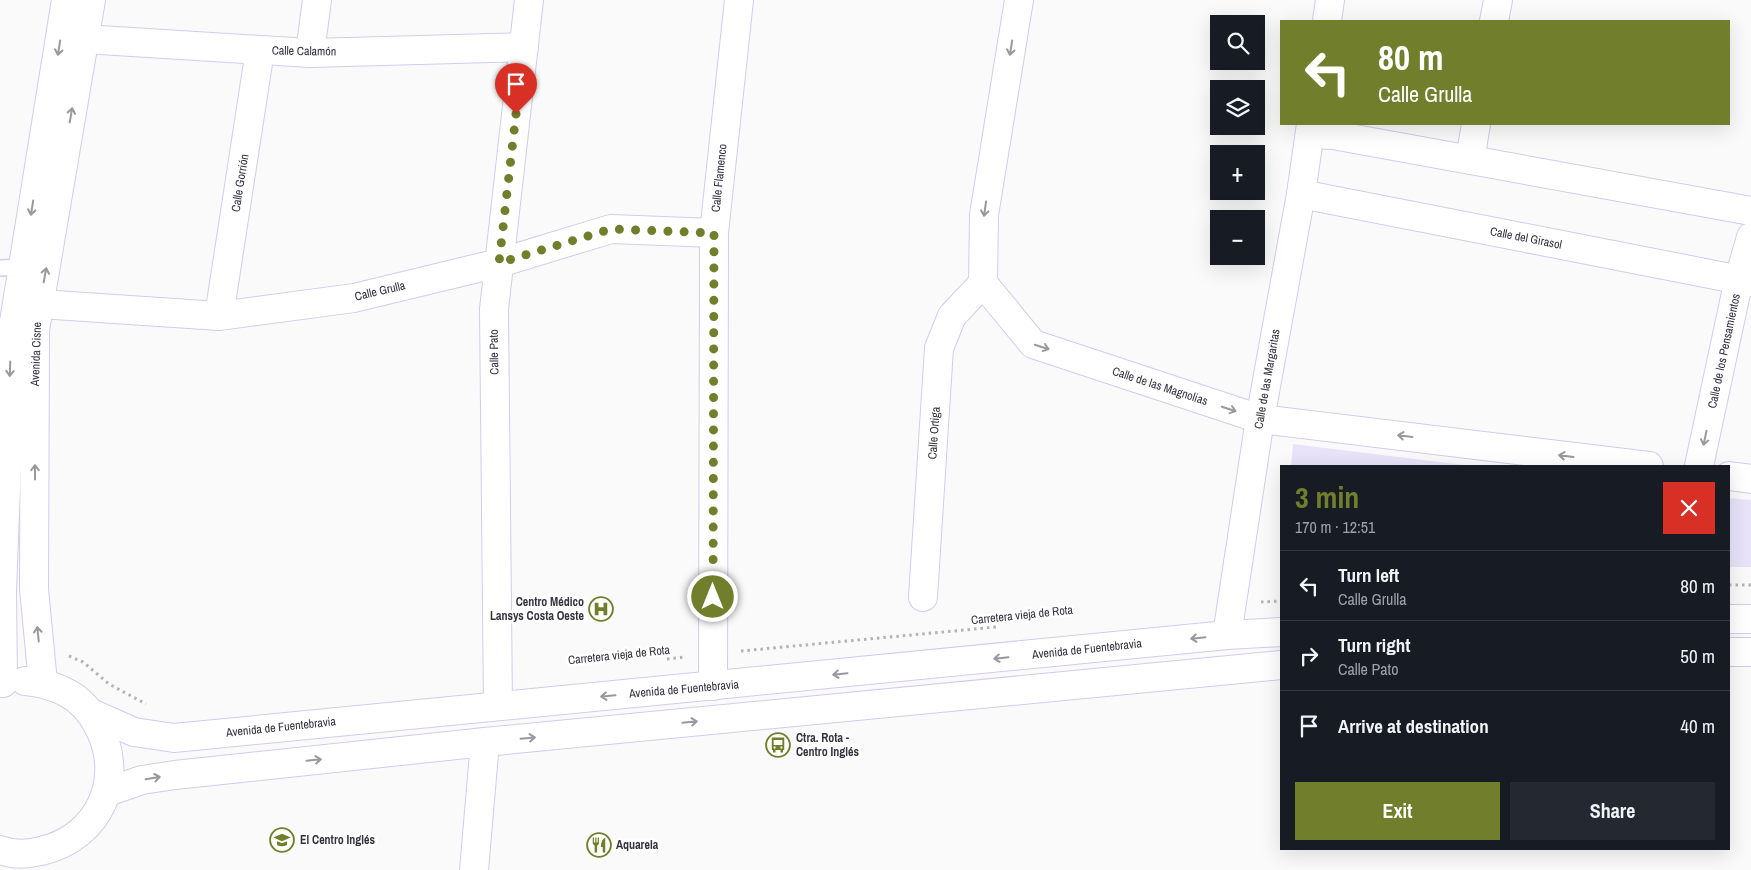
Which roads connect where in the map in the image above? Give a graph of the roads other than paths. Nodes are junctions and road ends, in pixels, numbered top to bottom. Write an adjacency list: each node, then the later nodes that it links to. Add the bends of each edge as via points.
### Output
1 (66, 0): 23 (street, Avenida Cisne, one-way to 23)
2 (91, 0): 11 (street, Avenida Cisne)
3 (316, 0): 14 (street)
4 (529, 0): 12 (street, Calle Pato)
5 (739, 0): 20 (street, Calle Flamenco)
6 (1019, 0): 25 (street, one-way to 25, via 984,215)
7 (1330, 0): 9 (street)
8 (1498, 0): 10 (street)
9 (1327, 20)
10 (1494, 20)
11 (84, 39): 13 (street, Calle Calamón); 26 (street, Avenida Cisne, one-way to 11)
12 (524, 47): 14 (street, Calle Calamón); 22 (street, Calle Pato)
13 (260, 50): 14 (street, Calle Calamón); 27 (street, Calle Gorrión)
14 (310, 53)
15 (1476, 125): 17 (street)
16 (1310, 129): 17 (street); 18 (street, Calle de las Margaritas)
17 (1470, 160): 19 (street)
18 (1301, 194): 24 (street, Calle del Girasol); 28 (street, Calle de las Margaritas)
19 (1751, 211)
20 (714, 233): 22 (street, Calle Grulla, via 611,229); 44 (street, Calle Flamenco)
21 (1751, 237): 24 (street, Calle de los Pensamientos)
22 (499, 263): 27 (street, Calle Grulla, via 354,298); 45 (street, Calle Pato, via 494,309)
23 (11, 268): 33 (street, Avenida Cisne, one-way to 33, via 12,334)
24 (1745, 280): 30 (street, Calle de los Pensamientos, one-way to 30)
25 (983, 283): 28 (street, Calle de las Magnolias, one-way to 28, via 1033,344); 34 (street, Calle Ortiga, via 952,316 940,348)
26 (40, 304): 27 (street, Calle Grulla); 42 (street, Avenida Cisne, one-way to 26, via 34,589 36,330)
27 (219, 316)
28 (1260, 419): 29 (street, Calle de las Magnolias, one-way to 28); 38 (street, Calle de las Margaritas)
29 (1641, 465)
30 (1699, 465)
31 (1730, 476): 32 (street)
32 (1751, 479)
33 (3, 485): 43 (street, Avenida Cisne)
34 (923, 597)
35 (1730, 619): 36 (street)
36 (1751, 619)
37 (1280, 632): 38 (street, Avenida de Fuentebravia)
38 (1227, 635): 44 (street, Avenida de Fuentebravia, one-way to 44)
39 (1730, 652): 40 (street)
40 (1751, 652)
41 (1280, 665): 47 (street, one-way to 41)
42 (43, 683): 43 (street); 46 (street, via 70,694)
43 (2, 684)
44 (713, 686): 45 (street, Avenida de Fuentebravia, one-way to 45)
45 (498, 706): 46 (street, Avenida de Fuentebravia, via 174,738 134,732)
46 (91, 714): 48 (street, via 105,737 110,765)
47 (485, 742): 48 (street, one-way to 47, via 142,780 175,775); 50 (street)
48 (107, 792): 49 (street, via 95,816 78,834 56,848 31,854)
49 (2, 854)
50 (474, 870)

